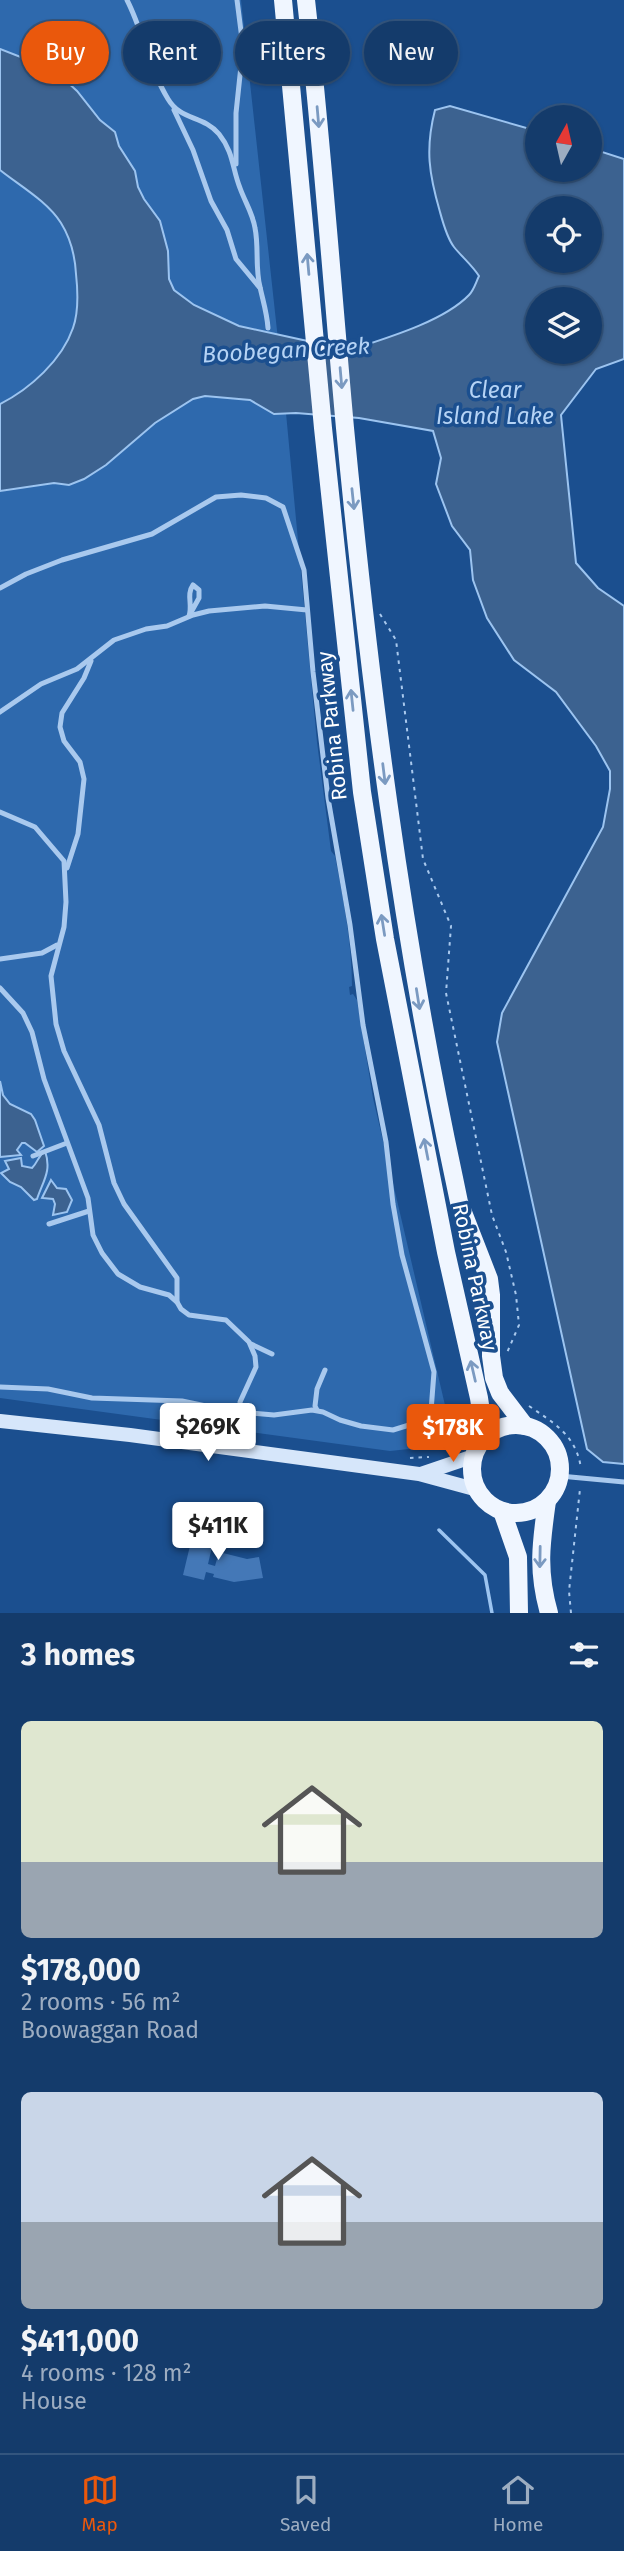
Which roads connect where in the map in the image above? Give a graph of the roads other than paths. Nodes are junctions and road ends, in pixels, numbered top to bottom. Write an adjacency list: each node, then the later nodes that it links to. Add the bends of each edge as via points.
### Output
1 (127, 0): 5 (lane)
2 (237, 0): 6 (lane, via 243,47)
3 (283, 0): 42 (main road, Robina Parkway, one-way to 3, via 385,939 362,792)
4 (306, 0): 41 (main road, Robina Parkway, one-way to 41, via 345,431 388,805 420,1012 459,1202 492,1295 491,1368 500,1393)
5 (167, 98): 6 (lane, via 182,115 203,121 218,133); 7 (lane, via 236,259)
6 (236, 167): 7 (lane, via 255,228)
7 (260, 288): 8 (lane)
8 (268, 328)
9 (0, 588): 10 (lane, via 62,560 152,534 216,497 251,496 283,507 304,570)
10 (307, 610): 11 (lane, via 265,606); 37 (lane, via 328,798 363,1025 402,1255 434,1372 431,1411 408,1426 380,1429)
11 (189, 616): 11 (lane, via 199,598 193,585 190,589); 12 (lane, via 114,640)
12 (94, 657): 13 (lane); 14 (lane)
13 (77, 669): 14 (lane, via 83,668); 15 (lane, via 41,684)
14 (85, 674): 17 (lane, via 61,713 64,741 80,762 84,779 78,834)
15 (0, 712)
16 (0, 812): 18 (lane, via 35,827)
17 (71, 851): 18 (lane, via 63,856); 19 (lane)
18 (57, 852): 19 (lane, via 64,861)
19 (66, 878): 20 (lane)
20 (59, 943): 21 (lane); 23 (lane)
21 (46, 952): 22 (lane); 23 (lane, via 53,955)
22 (0, 959)
23 (53, 966): 29 (lane, via 56,1024 99,1125 114,1184 177,1278)
24 (0, 988): 25 (lane, via 23,1013 32,1032)
25 (67, 1143): 26 (lane); 27 (lane)
26 (33, 1156)
27 (89, 1211): 28 (lane); 30 (lane, via 93,1234 118,1274 140,1287)
28 (50, 1224)
29 (177, 1286): 30 (lane); 31 (lane)
30 (166, 1294): 31 (lane)
31 (177, 1302): 32 (lane, via 189,1315 226,1320)
32 (249, 1342): 33 (lane); 36 (lane, via 256,1367)
33 (272, 1354)
34 (325, 1370): 37 (lane)
35 (0, 1387): 38 (lane, via 92,1398 182,1401)
36 (240, 1402): 38 (lane); 39 (lane)
37 (315, 1409): 39 (lane, via 274,1415)
38 (227, 1411): 39 (lane)
39 (241, 1412)
40 (0, 1421): 44 (main road)
41 (525, 1426): 42 (main road, via 510,1426); 45 (main road, via 538,1431 556,1450)
42 (485, 1438): 43 (main road)
43 (466, 1452): 44 (main road); 47 (main road)
44 (419, 1474): 47 (main road)
45 (560, 1476): 46 (lane); 48 (main road)
46 (624, 1482)
47 (478, 1490): 49 (main road)
48 (547, 1501): 49 (main road, via 526,1512); 51 (main road, one-way to 51, via 539,1555)
49 (502, 1511): 50 (main road, via 518,1557)
50 (519, 1613)
51 (549, 1613)

